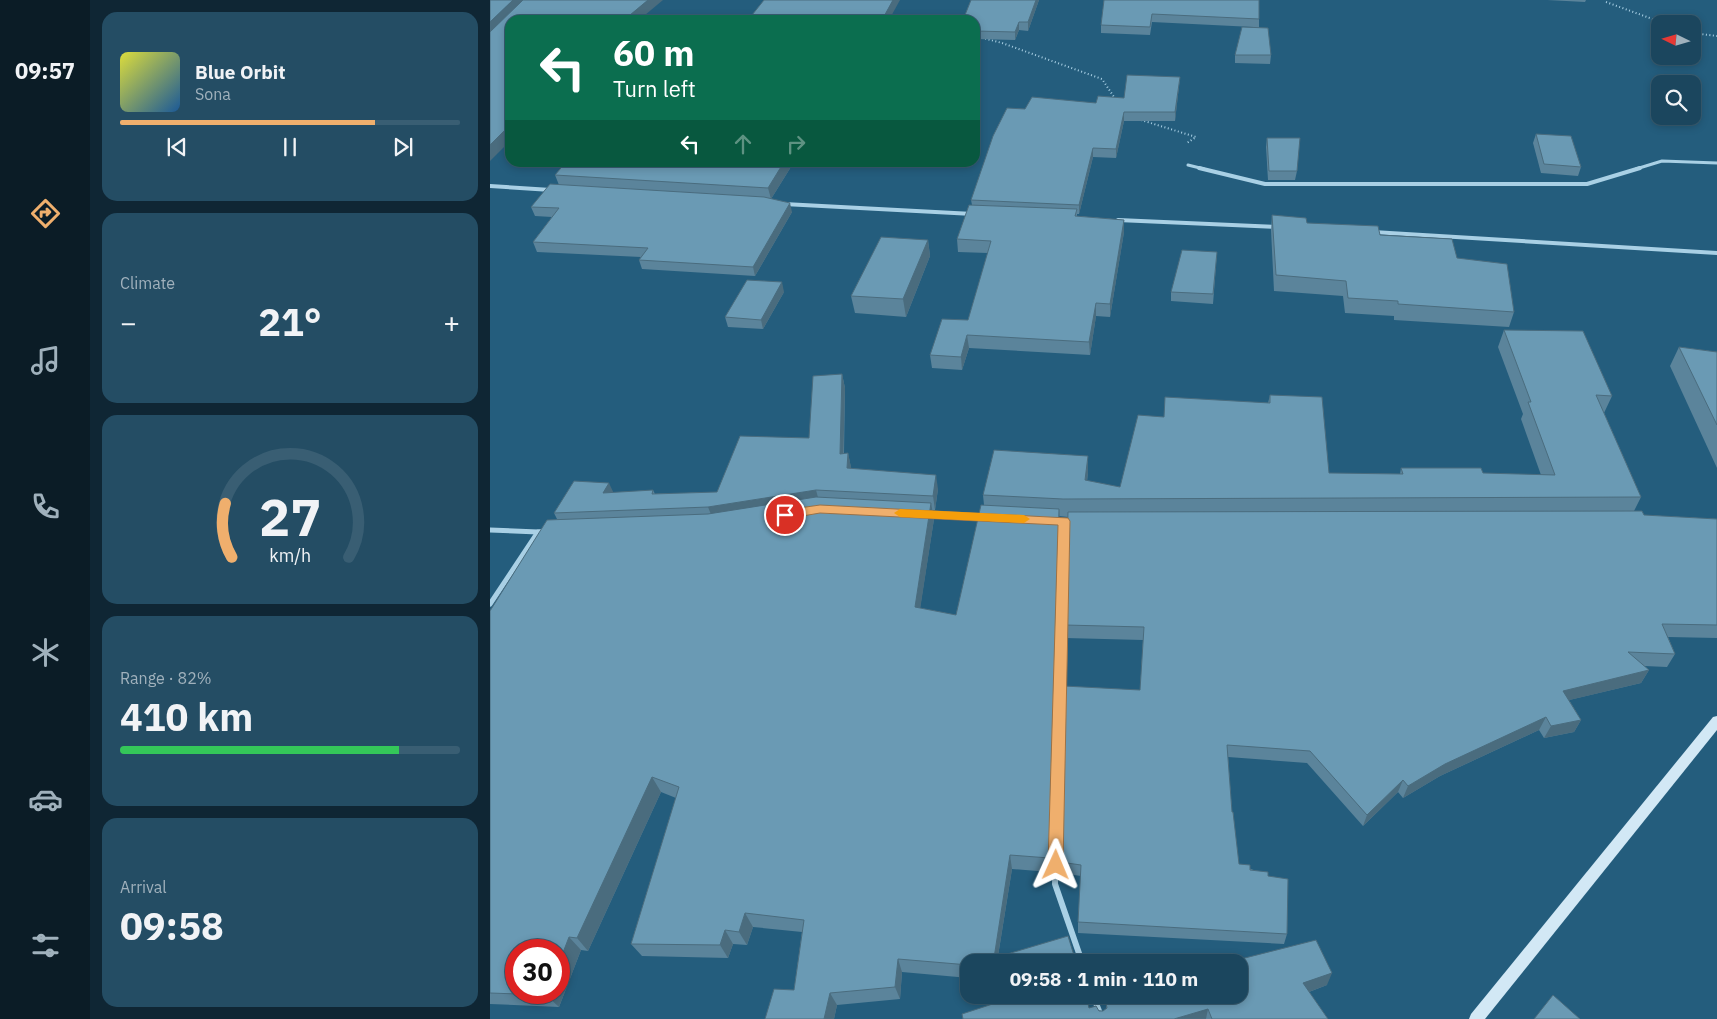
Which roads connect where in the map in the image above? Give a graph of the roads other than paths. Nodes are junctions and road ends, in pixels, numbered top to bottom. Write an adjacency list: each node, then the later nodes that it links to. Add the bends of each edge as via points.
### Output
1 (1717, 163): 2 (street, via 1662,161 1587,184 1265,184)
2 (1188, 165)
3 (490, 186): 4 (street)
4 (558, 190)
5 (782, 204): 6 (street)
6 (977, 214)
7 (1115, 220): 8 (street)
8 (1282, 228)
9 (1370, 231): 10 (street)
10 (1717, 253)
11 (918, 514): 12 (street)
12 (986, 517)
13 (1045, 520): 14 (street)
14 (1064, 521): 15 (street); 21 (street, via 1055,884)
15 (1084, 521)
16 (490, 530): 18 (street)
17 (547, 531): 18 (street)
18 (538, 532): 19 (street)
19 (490, 604)
20 (1717, 721): 24 (street)
21 (1079, 954)
22 (1096, 1004): 23 (street)
23 (1102, 1019)
24 (1476, 1019)

